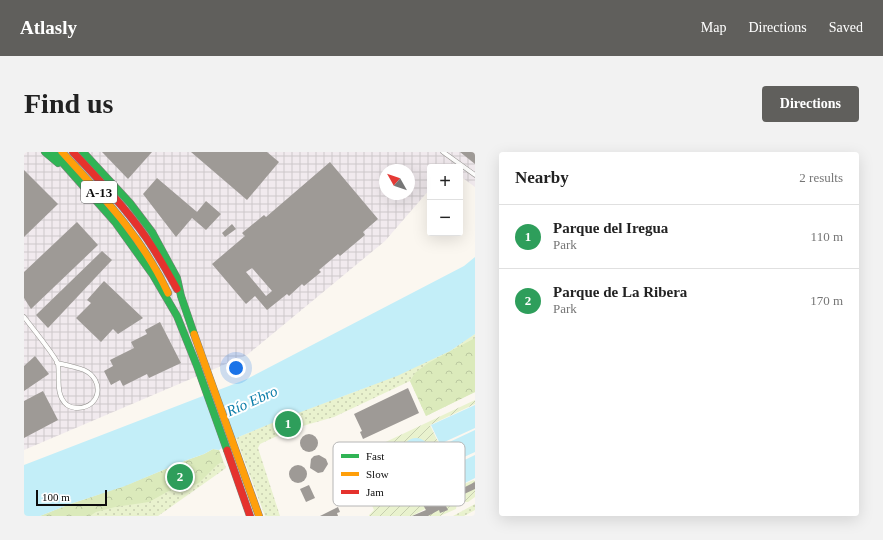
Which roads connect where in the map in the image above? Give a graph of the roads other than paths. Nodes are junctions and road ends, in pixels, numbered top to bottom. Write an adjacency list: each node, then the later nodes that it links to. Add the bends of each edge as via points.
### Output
1 (45, 152): 10 (highway)
2 (53, 152): 10 (highway)
3 (62, 152): 12 (highway, A-13, via 112,207 149,257 168,291)
4 (73, 152): 11 (highway, A-13, via 140,229)
5 (83, 152): 8 (highway)
6 (88, 152): 8 (highway)
7 (443, 152): 9 (street)
8 (101, 171): 11 (highway, via 152,232 177,278)
9 (475, 175)
10 (81, 184): 12 (highway, via 129,240 153,275)
11 (181, 296): 16 (highway, A-13)
12 (176, 316): 15 (highway, A-13, via 196,363)
13 (25, 319): 14 (street)
14 (57, 363): 14 (street, via 60,396 67,406 89,406 97,397 95,379 85,370)
15 (250, 516)
16 (259, 516)

